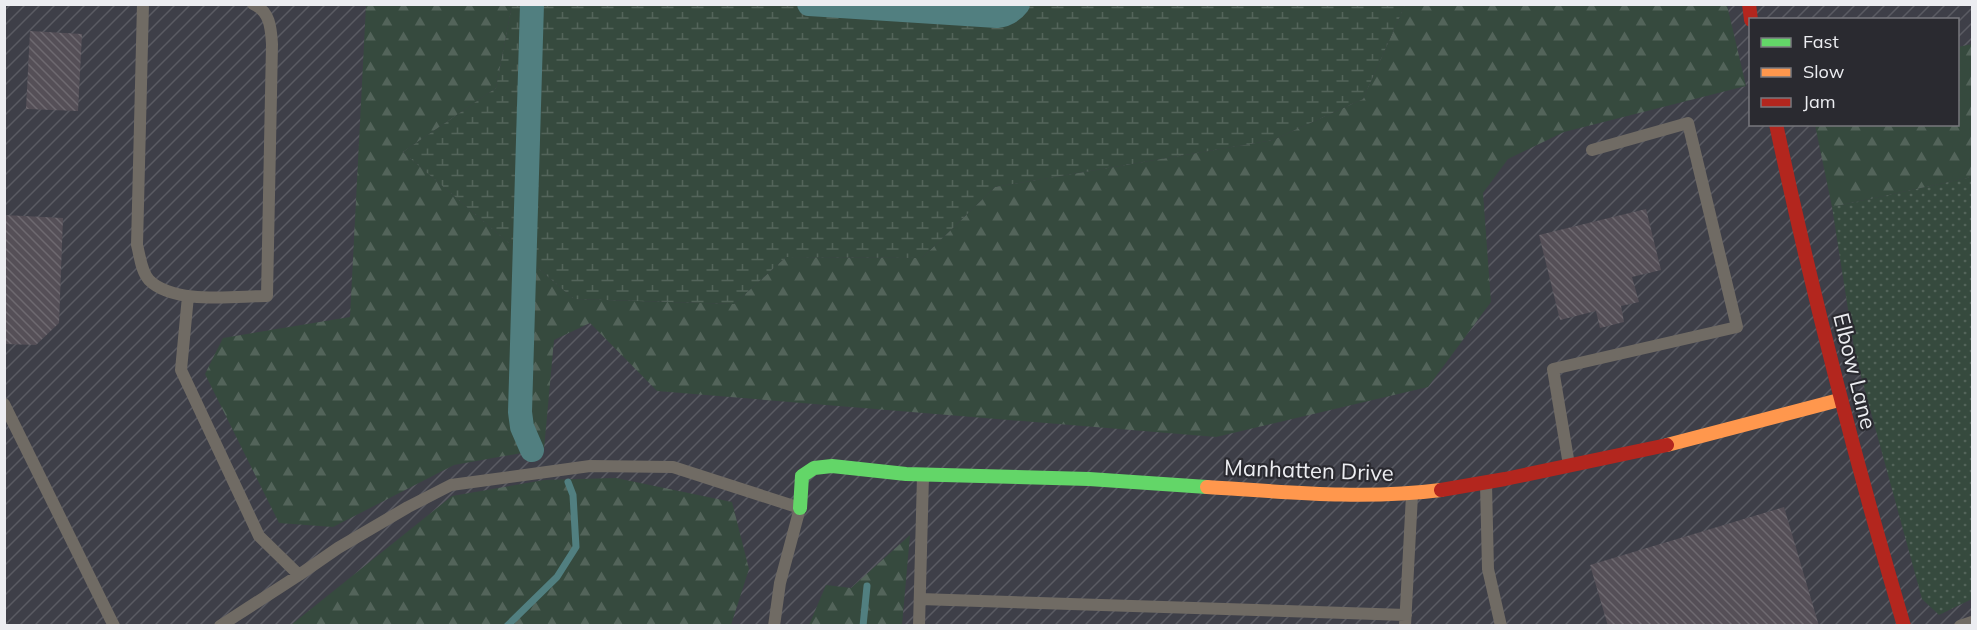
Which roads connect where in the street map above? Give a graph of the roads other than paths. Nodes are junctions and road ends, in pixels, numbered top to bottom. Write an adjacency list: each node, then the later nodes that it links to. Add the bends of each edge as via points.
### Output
1 (143, 4): 5 (lane, via 137,245 148,279 161,288)
2 (253, 4): 5 (lane, via 260,7 271,23 267,296)
3 (1776, 126): 6 (street, Elbow Lane)
4 (1592, 150): 8 (lane, via 1688,123 1737,327 1553,369)
5 (188, 296): 13 (lane, via 181,370 259,536)
6 (1839, 400): 8 (street, Manhatten Drive, via 1748,426); 22 (street, Elbow Lane)
7 (4, 404): 17 (lane)
8 (1569, 466): 10 (street, Manhatten Drive)
9 (923, 475): 11 (street, Manhatten Drive, via 1089,479 1326,495); 12 (street, Manhatten Drive, via 832,466 814,468 802,476); 14 (lane)
10 (1486, 482): 11 (street, Manhatten Drive); 21 (lane, via 1488,570)
11 (1412, 493): 15 (lane)
12 (800, 508): 13 (lane, via 673,467 590,466 451,485 338,548); 19 (lane, via 780,583)
13 (299, 576): 18 (lane)
14 (920, 599): 15 (lane); 20 (lane)
15 (1405, 620)
16 (1972, 622): 23 (lane)
17 (114, 626)
18 (220, 626)
19 (774, 626)
20 (919, 626)
21 (1501, 626)
22 (1904, 626)
23 (1960, 626)

